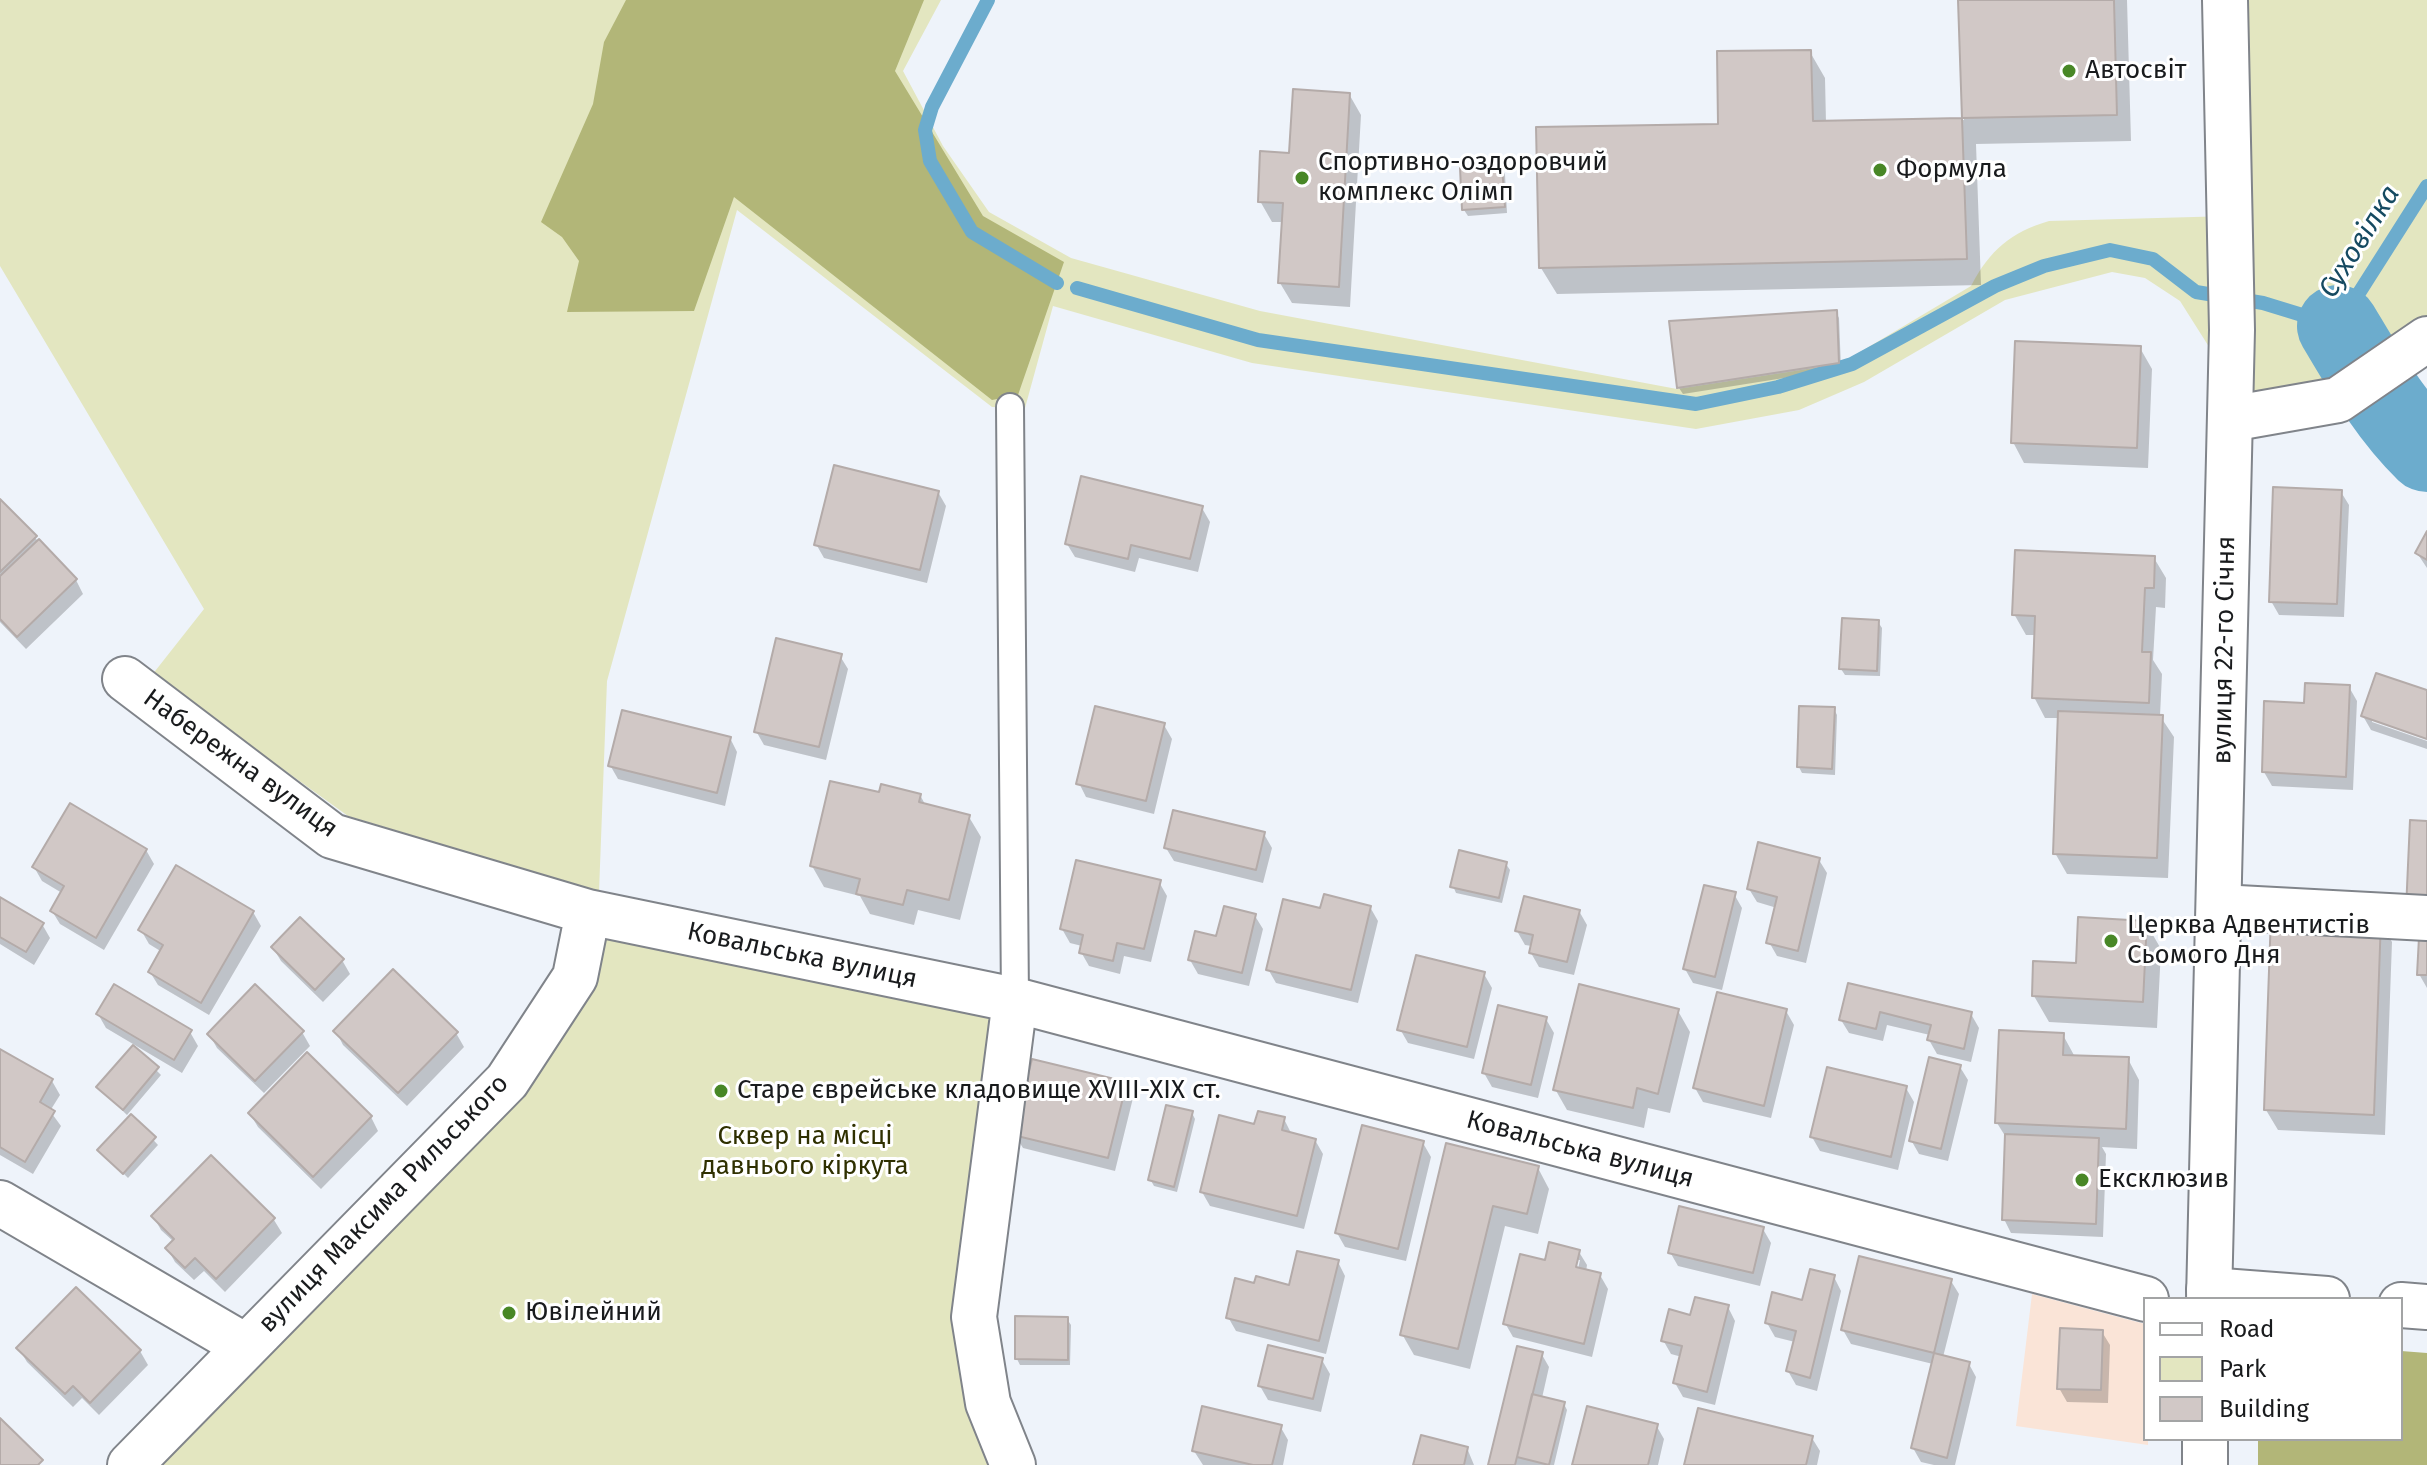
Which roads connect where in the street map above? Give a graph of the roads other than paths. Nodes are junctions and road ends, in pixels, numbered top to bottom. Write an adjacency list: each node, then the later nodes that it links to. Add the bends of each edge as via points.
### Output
1 (2225, 0): 4 (street, вулиця 22-го Січня)
2 (2427, 339): 4 (street, via 2338,400)
3 (1010, 407): 9 (lane)
4 (2230, 419): 6 (street, вулиця 22-го Січня)
5 (125, 679): 7 (street, Набережна вулиця, via 332,836)
6 (2219, 907): 8 (street); 11 (street, вулиця 22-го Січня)
7 (588, 912): 9 (street, Ковальська вулиця); 16 (street, вулиця Максима Рильського, via 575,977 507,1081)
8 (2427, 918)
9 (1015, 1000): 13 (street, Ковальська вулиця); 19 (street, via 974,1317 988,1403)
10 (0, 1203): 16 (street)
11 (2209, 1295): 12 (street)
12 (2268, 1297)
13 (2143, 1298)
14 (2403, 1305): 15 (street)
15 (2427, 1307)
16 (245, 1346): 18 (street, вулиця Максима Рильського)
17 (2205, 1441): 20 (street)
18 (130, 1465)
19 (1013, 1465)
20 (2205, 1465)

